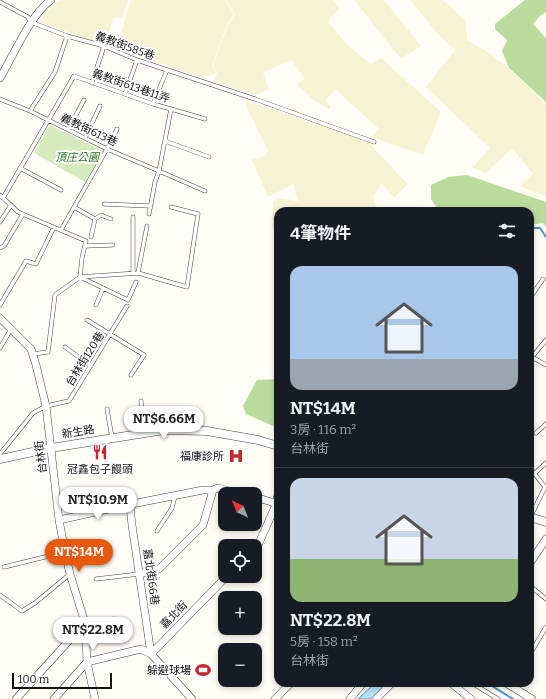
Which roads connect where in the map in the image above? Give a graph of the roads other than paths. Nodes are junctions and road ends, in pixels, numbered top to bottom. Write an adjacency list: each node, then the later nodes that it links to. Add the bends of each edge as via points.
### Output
1 (49, 0): 3 (street)
2 (0, 2): 3 (lane, 義教街585巷, via 28,17)
3 (31, 22): 4 (lane, 義教街585巷); 8 (street)
4 (67, 36): 5 (lane, 義教街585巷); 16 (lane, via 55,72)
5 (104, 46): 6 (lane, 義教街585巷); 9 (lane)
6 (137, 60): 7 (lane, 義教街585巷); 10 (lane)
7 (167, 70): 13 (lane); 23 (lane, 義教街585巷)
8 (0, 78)
9 (92, 82): 10 (lane, 義教街613巷11弄); 18 (lane, 義教街613巷11弄, via 74,76)
10 (125, 94): 13 (lane, 義教街613巷11弄)
11 (0, 99): 16 (lane, 義教街613巷)
12 (84, 100): 20 (lane)
13 (153, 104): 15 (lane, 義教街613巷11弄)
14 (100, 106): 21 (lane)
15 (171, 109): 17 (lane); 22 (lane, 義教街613巷11弄)
16 (30, 111): 18 (lane, 義教街613巷)
17 (205, 119)
18 (47, 120): 20 (lane, 義教街613巷); 26 (lane)
19 (117, 129): 24 (lane)
20 (68, 130): 21 (lane, 義教街613巷)
21 (84, 138): 24 (lane, 義教街613巷)
22 (165, 141): 25 (lane); 27 (lane, 義教街613巷11弄)
23 (374, 142)
24 (107, 149): 27 (lane, 義教街613巷); 34 (lane)
25 (209, 157)
26 (20, 168): 28 (lane); 30 (lane)
27 (159, 171): 29 (lane, 義教街613巷); 33 (lane)
28 (61, 190)
29 (205, 191)
30 (2, 196): 32 (lane)
31 (104, 204): 33 (lane)
32 (11, 205): 36 (lane); 41 (lane)
33 (150, 206): 37 (lane)
34 (74, 207): 39 (lane); 44 (lane)
35 (171, 207): 49 (lane, via 198,214 187,287)
36 (23, 214): 43 (lane); 48 (lane, via 4,246)
37 (149, 214)
38 (133, 217): 49 (lane)
39 (95, 219): 40 (lane, via 101,215); 45 (lane)
40 (111, 219)
41 (0, 222)
42 (147, 226): 49 (lane)
43 (54, 227): 44 (lane); 55 (lane, via 36,264 26,261)
44 (61, 230): 47 (lane, via 86,241)
45 (92, 237)
46 (113, 245): 47 (lane)
47 (85, 246): 50 (lane)
48 (0, 248)
49 (135, 273): 50 (lane)
50 (80, 277): 53 (lane); 65 (lane, via 55,296 48,352)
51 (543, 279): 54 (lane)
52 (136, 282): 53 (lane, via 128,300)
53 (103, 288): 56 (lane)
54 (534, 292)
55 (0, 304)
56 (96, 305)
57 (127, 306): 61 (lane, 台林街120巷)
58 (0, 318): 60 (street, 台林街)
59 (87, 320): 61 (lane)
60 (11, 329): 64 (lane); 65 (street, 台林街, via 31,349)
61 (111, 334): 69 (lane, 台林街120巷); 70 (lane, via 144,355)
62 (546, 340): 66 (lane)
63 (65, 347): 69 (lane)
64 (0, 348)
65 (32, 354): 72 (street, 台林街)
66 (534, 354)
67 (534, 359): 68 (lane)
68 (546, 365)
69 (91, 366): 72 (lane, 台林街120巷, via 69,401)
70 (131, 375)
71 (140, 401): 75 (lane)
72 (46, 406): 79 (street, 台林街); 80 (lane, 台林街120巷, via 32,413)
73 (107, 409): 77 (lane)
74 (546, 424): 76 (lane)
75 (145, 433): 77 (street, 新生路); 78 (street, 新生路, via 164,430 207,431)
76 (536, 433)
77 (112, 438): 79 (street, 新生路)
78 (274, 445)
79 (51, 448): 81 (street, 新生路); 94 (street, 台林街)
80 (0, 454)
81 (0, 458)
82 (546, 463): 83 (lane)
83 (535, 473): 84 (lane)
84 (546, 487): 92 (lane)
85 (218, 488): 86 (street)
86 (213, 490): 87 (street); 103 (street, via 203,525 159,569)
87 (175, 496): 90 (street); 96 (lane, via 172,508)
88 (262, 500): 89 (street)
89 (274, 502)
90 (132, 504): 94 (street); 103 (street, 嘉北街66巷, via 130,507)
91 (274, 510): 98 (street)
92 (534, 510)
93 (534, 518): 95 (street)
94 (59, 520): 99 (street, 台林街)
95 (546, 522)
96 (157, 531)
97 (546, 538): 100 (street)
98 (261, 539)
99 (65, 552): 101 (lane); 102 (street, 台林街)
100 (534, 557)
101 (4, 568)
102 (70, 574): 107 (lane, via 36,603 22,611); 110 (street, 台林街)
103 (139, 574): 104 (lane); 113 (street, 嘉北街66巷)
104 (96, 579)
105 (220, 583): 113 (street, 嘉北街)
106 (534, 589): 108 (lane)
107 (0, 595)
108 (546, 599)
109 (114, 619): 110 (lane)
110 (86, 623): 114 (street, 台林街); 122 (street)
111 (546, 627): 112 (lane)
112 (534, 647)
113 (151, 654): 114 (street, via 141,649); 125 (street)
114 (87, 662): 123 (street); 124 (street, 台林街)
115 (288, 687): 121 (street)
116 (360, 687): 126 (street)
117 (388, 687): 127 (street)
118 (462, 687): 128 (street)
119 (478, 687): 129 (lane)
120 (512, 687): 130 (street)
121 (277, 698)
122 (16, 699)
123 (54, 699)
124 (95, 699)
125 (192, 699)
126 (350, 699)
127 (376, 699)
128 (471, 699)
129 (498, 699)
130 (532, 699)

